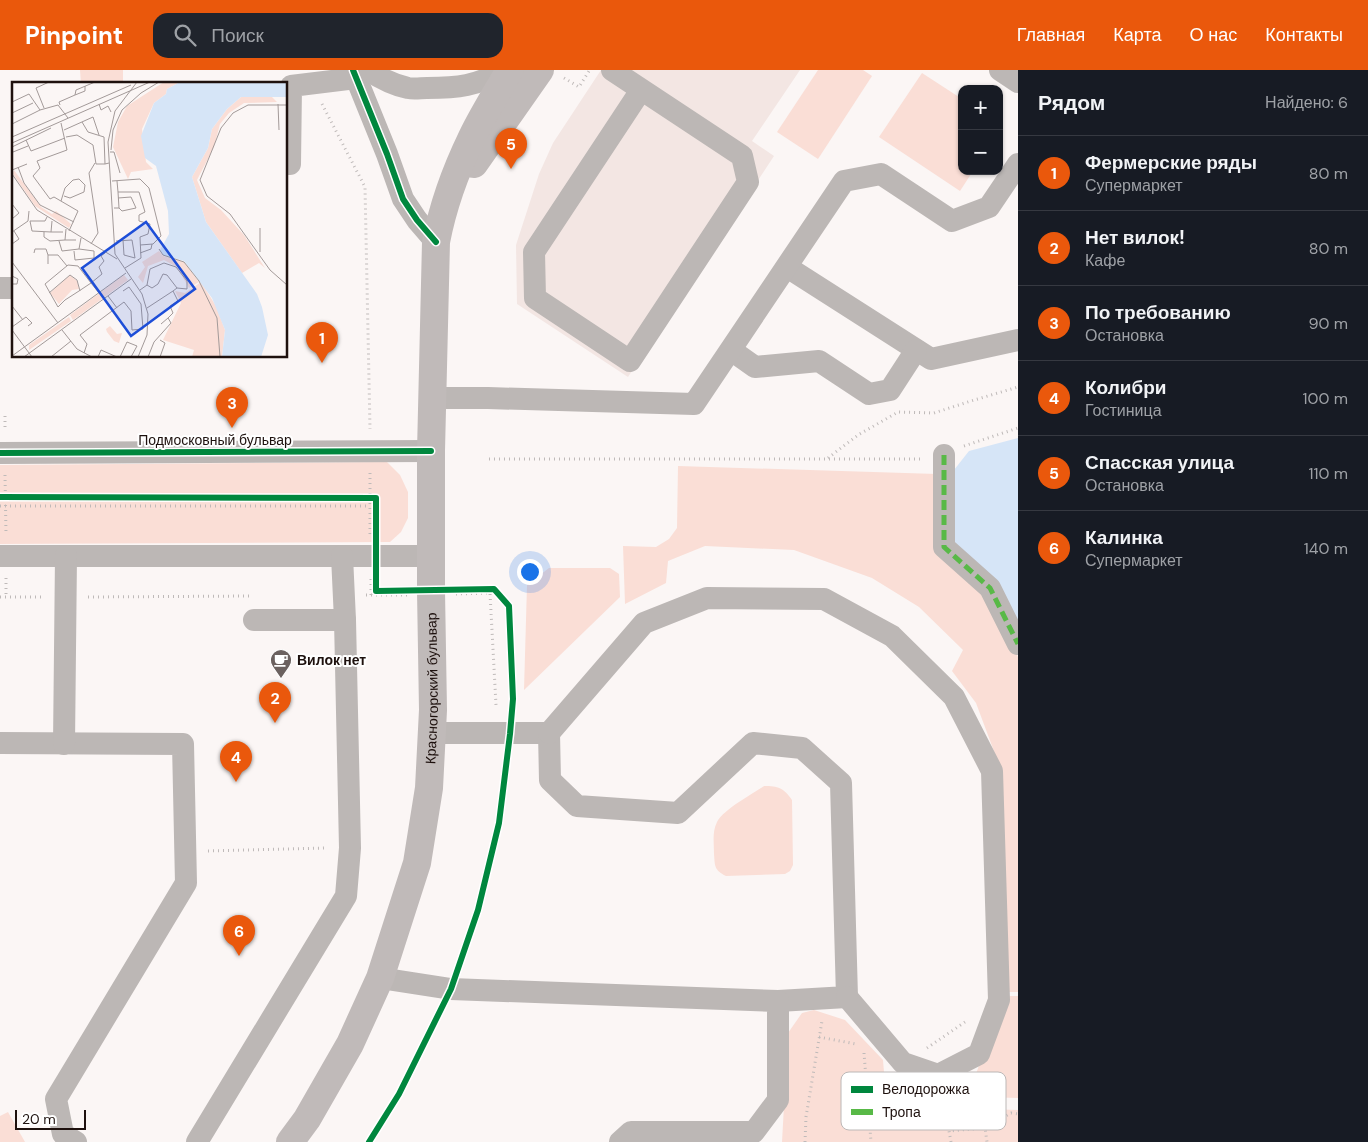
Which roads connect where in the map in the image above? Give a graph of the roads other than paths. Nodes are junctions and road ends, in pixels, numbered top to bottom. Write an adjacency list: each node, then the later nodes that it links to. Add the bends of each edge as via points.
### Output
1 (503, 70): 6 (street, via 473,84 454,88 408,88)
2 (510, 70): 12 (main road, Красногорский бульвар, via 473,135)
3 (612, 70): 8 (street)
4 (1000, 70): 7 (street)
5 (549, 72): 12 (main road, Красногорский бульвар)
6 (359, 73): 9 (street, via 291,86); 13 (street, via 403,199)
7 (1018, 82)
8 (641, 90): 8 (street, via 742,156 748,182 630,360 535,298 534,252)
9 (288, 96): 10 (street)
10 (288, 164)
11 (1018, 164): 14 (street, via 989,207 952,221 881,174 844,182)
12 (444, 206): 13 (main road, Красногорский бульвар)
13 (436, 242): 18 (main road, Красногорский бульвар)
14 (787, 267): 16 (street); 17 (street)
15 (1018, 340): 17 (street, via 931,359)
16 (731, 350): 17 (street, via 755,367 819,361 869,394 890,390); 18 (street, via 694,404)
17 (916, 350)
18 (433, 398): 19 (main road, Красногорский бульвар)
19 (431, 451): 20 (street, Подмосковный бульвар); 25 (main road, Красногорский бульвар)
20 (3, 454)
21 (944, 455): 28 (street, via 944,547 990,588)
22 (0, 556): 23 (street)
23 (66, 556): 24 (street); 32 (street)
24 (342, 556): 25 (street); 27 (street)
25 (430, 556): 29 (main road, Красногорский бульвар)
26 (254, 620): 27 (street)
27 (345, 620): 39 (street, via 350,848 346,896)
28 (1018, 644)
29 (432, 733): 30 (street); 33 (main road, Красногорский бульвар, via 430,788 417,863)
30 (549, 733): 34 (street, via 550,780 577,806 678,813 753,743 802,748 841,783); 37 (street, via 644,623 707,598 824,599 892,636 954,698 992,771 999,1000 979,1054)
31 (0, 744): 32 (street)
32 (64, 744): 38 (street, via 183,744 186,883 56,1099 63,1134)
33 (380, 978): 35 (street, via 451,989); 40 (main road, Красногорский бульвар, via 350,1044)
34 (836, 998): 35 (street); 36 (street, via 903,1063)
35 (778, 1001): 41 (street, via 778,1100 754,1132 631,1132)
36 (929, 1072)
37 (944, 1072)
38 (76, 1142)
39 (197, 1142)
40 (290, 1142)
41 (620, 1142)

